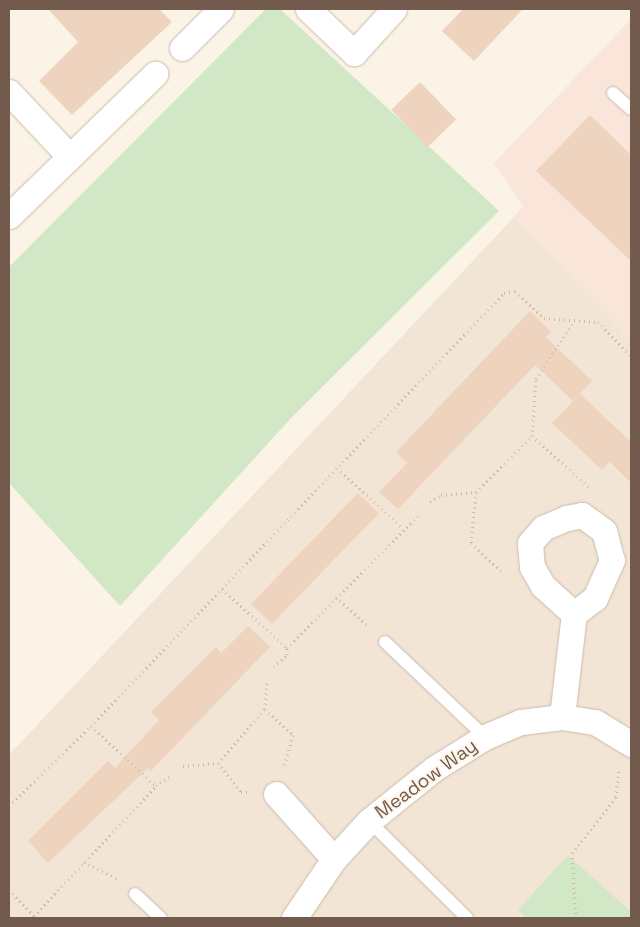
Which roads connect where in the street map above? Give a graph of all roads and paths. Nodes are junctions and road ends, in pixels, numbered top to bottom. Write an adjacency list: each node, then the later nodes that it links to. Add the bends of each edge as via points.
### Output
1 (221, 9): 4 (street)
2 (308, 9): 3 (street, via 354,53)
3 (394, 9)
4 (182, 48)
5 (155, 74): 9 (street)
6 (9, 92): 9 (street)
7 (613, 93): 8 (lane)
8 (631, 109)
9 (69, 156): 10 (street)
10 (9, 216)
11 (574, 320): 12 (path, via 598,322); 13 (path, via 536,378); 14 (path, via 544,318 515,290 504,293)
12 (631, 356)
13 (532, 436): 15 (path); 16 (path, via 476,492 442,495)
14 (337, 468): 18 (path); 19 (path)
15 (591, 489)
16 (430, 502)
17 (418, 516): 18 (path)
18 (403, 528): 20 (path)
19 (222, 589): 23 (path); 28 (path)
20 (336, 597): 22 (path); 23 (path)
21 (574, 614): 27 (street)
22 (385, 642): 29 (lane)
23 (287, 648): 24 (path, via 287,655)
24 (274, 667)
25 (267, 680): 26 (path)
26 (265, 708): 31 (path); 35 (path, via 293,735)
27 (562, 717): 29 (street, Meadow Way, via 521,722); 30 (street, Meadow Way, via 595,722)
28 (90, 726): 34 (path); 36 (path)
29 (485, 737): 37 (street, Meadow Way, via 435,768)
30 (627, 741): 46 (path, via 616,797 572,853)
31 (218, 763): 32 (path); 35 (path, via 241,792)
32 (183, 766)
33 (171, 776): 34 (path)
34 (156, 786): 39 (path)
35 (276, 794): 38 (street)
36 (9, 806)
37 (369, 821): 38 (street, Meadow Way); 45 (lane)
38 (334, 859): 44 (street, Meadow Way)
39 (84, 862): 41 (path, via 120,881); 42 (path)
40 (9, 890): 42 (path)
41 (135, 894): 43 (lane)
42 (35, 917)
43 (161, 918)
44 (294, 918)
45 (467, 918)
46 (576, 918)

